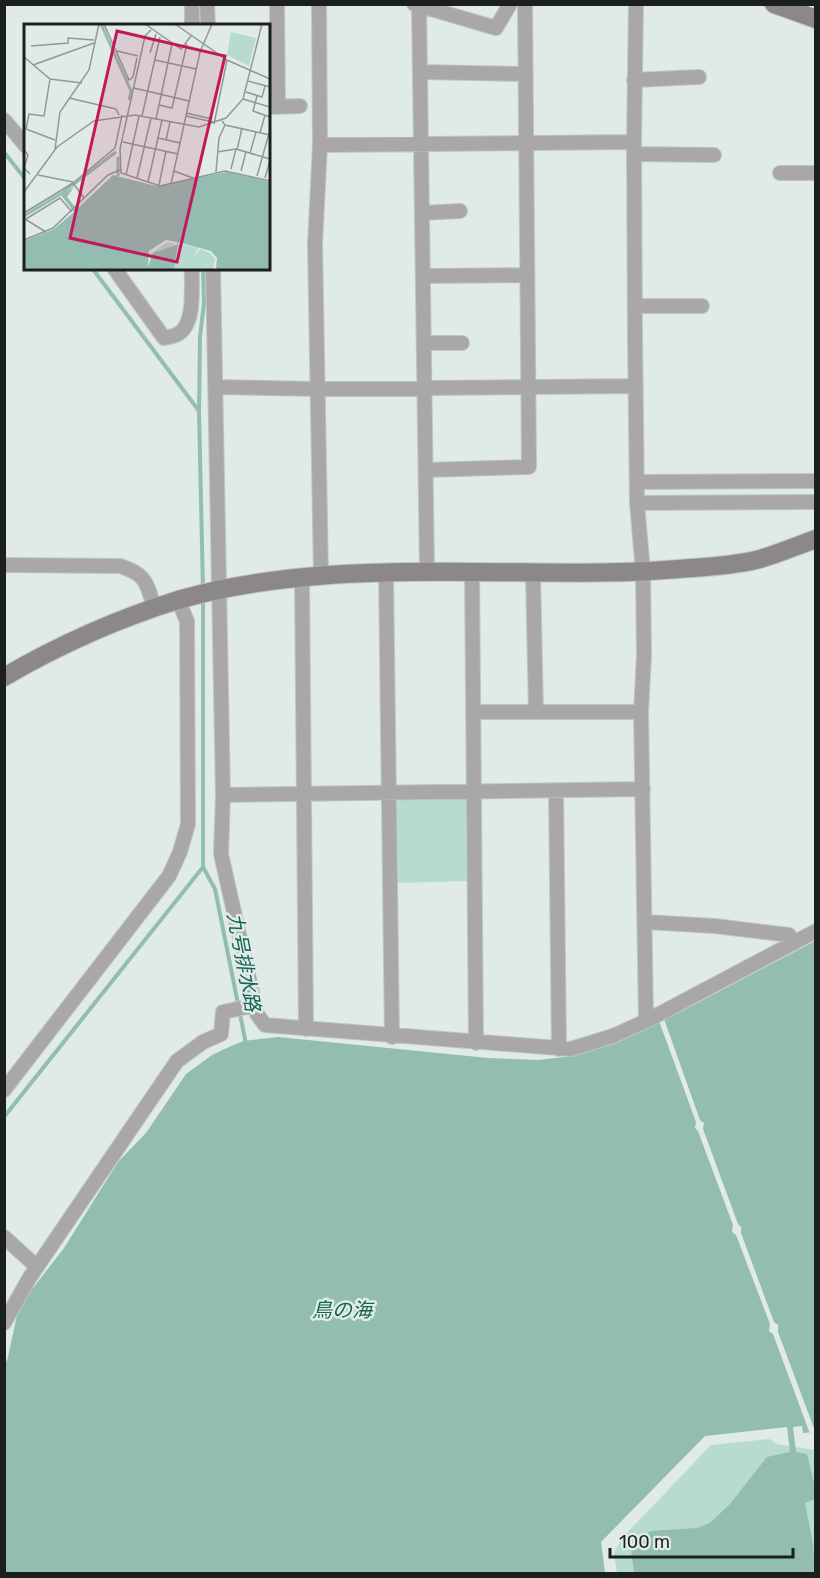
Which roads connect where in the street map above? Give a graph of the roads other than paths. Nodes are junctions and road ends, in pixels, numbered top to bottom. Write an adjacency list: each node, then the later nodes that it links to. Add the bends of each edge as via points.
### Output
1 (192, 4): 11 (street)
2 (207, 4): 12 (street)
3 (277, 4): 13 (street)
4 (320, 4): 24 (street)
5 (510, 4): 9 (street, via 496,28)
6 (525, 4): 15 (street)
7 (636, 4): 17 (street)
8 (774, 4): 10 (street)
9 (416, 5): 14 (street)
10 (816, 19)
11 (192, 24)
12 (208, 24)
13 (273, 27): 19 (street)
14 (420, 72): 15 (street); 22 (street)
15 (525, 74): 23 (street)
16 (699, 77): 17 (street)
17 (634, 80): 25 (street)
18 (300, 106): 19 (street)
19 (273, 107)
20 (4, 120): 21 (street)
21 (24, 144)
22 (421, 144): 23 (street); 24 (street); 30 (street)
23 (525, 144): 25 (street); 34 (street)
24 (320, 146): 44 (street, via 315,244)
25 (634, 148): 26 (street); 36 (street)
26 (714, 155)
27 (780, 173): 28 (street)
28 (816, 173)
29 (460, 211): 30 (street)
30 (422, 213): 35 (street)
31 (115, 270): 32 (street, via 164,338 178,335 186,328)
32 (192, 270)
33 (213, 270): 41 (street)
34 (527, 275): 35 (street); 43 (street)
35 (423, 276): 38 (street)
36 (635, 306): 37 (street); 40 (street)
37 (702, 306)
38 (424, 343): 39 (street); 42 (street)
39 (462, 343)
40 (636, 386): 43 (street); 47 (street)
41 (215, 387): 44 (street); 58 (street)
42 (425, 388): 43 (street); 44 (street); 45 (street)
43 (529, 388): 45 (street, via 529,467)
44 (317, 389): 57 (street)
45 (426, 470): 52 (street)
46 (816, 481): 47 (street)
47 (637, 482): 49 (street)
48 (816, 502): 49 (street)
49 (637, 503): 54 (street)
50 (816, 538): 54 (street, via 735,564)
51 (4, 565): 60 (street, via 120,566 137,571 146,582)
52 (427, 572): 53 (street); 55 (street)
53 (472, 572): 56 (street); 62 (street)
54 (643, 572): 56 (street); 64 (street)
55 (386, 573): 57 (street); 69 (street)
56 (533, 573): 63 (street)
57 (311, 577): 58 (street); 68 (street)
58 (214, 592): 59 (street); 70 (street)
59 (184, 599): 60 (street); 80 (street, via 188,824 180,852 169,876)
60 (154, 608): 61 (street, via 52,650)
61 (4, 677)
62 (474, 712): 63 (street); 67 (street)
63 (536, 712): 64 (street)
64 (641, 712): 65 (street)
65 (643, 789): 66 (street); 71 (street)
66 (556, 791): 67 (street); 79 (street)
67 (474, 792): 69 (street); 78 (street)
68 (303, 793): 69 (street); 70 (street); 76 (street)
69 (388, 793): 77 (street)
70 (223, 795): 74 (street, via 221,854)
71 (645, 922): 73 (street, via 763,931 789,935); 75 (street)
72 (816, 931): 73 (street)
73 (794, 942): 75 (street)
74 (252, 1006): 76 (street, via 265,1025); 82 (street, via 223,1012 221,1034 177,1061)
75 (646, 1021): 79 (street, via 571,1050)
76 (306, 1029): 77 (street)
77 (392, 1037): 78 (street)
78 (476, 1042): 79 (street)
79 (559, 1049)
80 (4, 1090)
81 (4, 1237): 82 (street)
82 (33, 1272): 83 (street)
83 (4, 1323)

